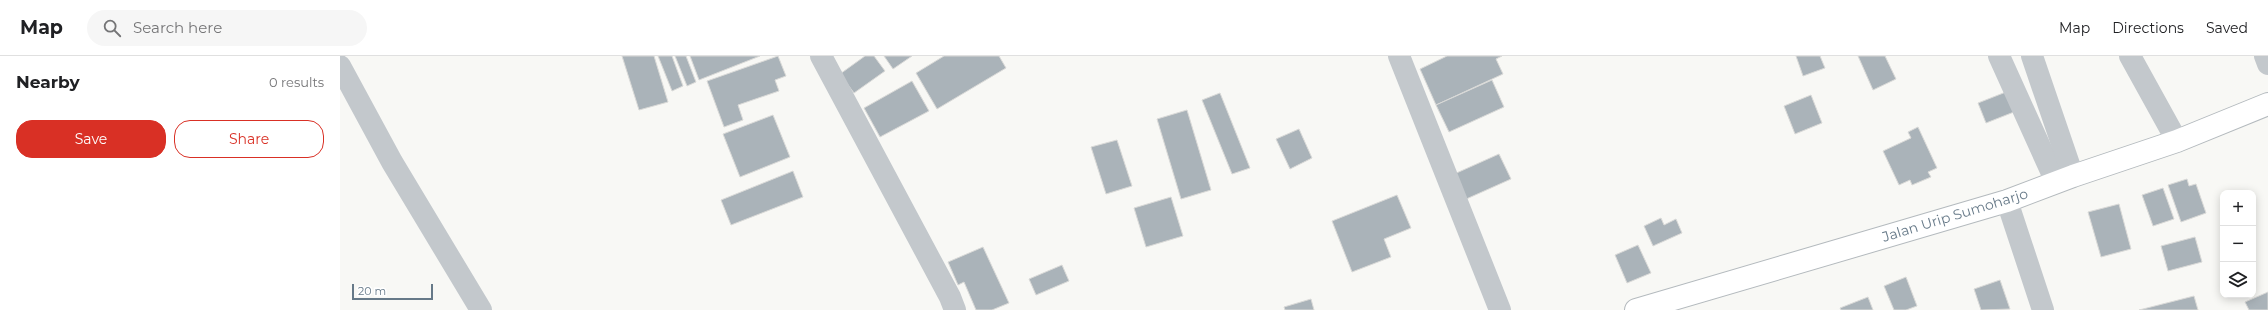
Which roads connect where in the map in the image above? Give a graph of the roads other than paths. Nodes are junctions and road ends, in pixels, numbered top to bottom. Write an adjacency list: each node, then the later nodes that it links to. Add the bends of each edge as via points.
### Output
1 (821, 56): 14 (street)
2 (1999, 56): 11 (street)
3 (2032, 56): 11 (street)
4 (2130, 56): 10 (street)
5 (2265, 56): 7 (street)
6 (1404, 58): 15 (street)
7 (2268, 64)
8 (340, 66): 13 (street, via 392,162)
9 (2268, 104): 10 (main road, Jalan Urip Sumoharjo)
10 (2177, 141): 11 (main road, Jalan Urip Sumoharjo)
11 (2065, 179): 12 (main road, Jalan Urip Sumoharjo)
12 (2007, 201): 16 (main road, Jalan Urip Sumoharjo); 17 (street)
13 (481, 310)
14 (955, 310)
15 (1500, 310)
16 (1636, 310)
17 (2043, 310)

